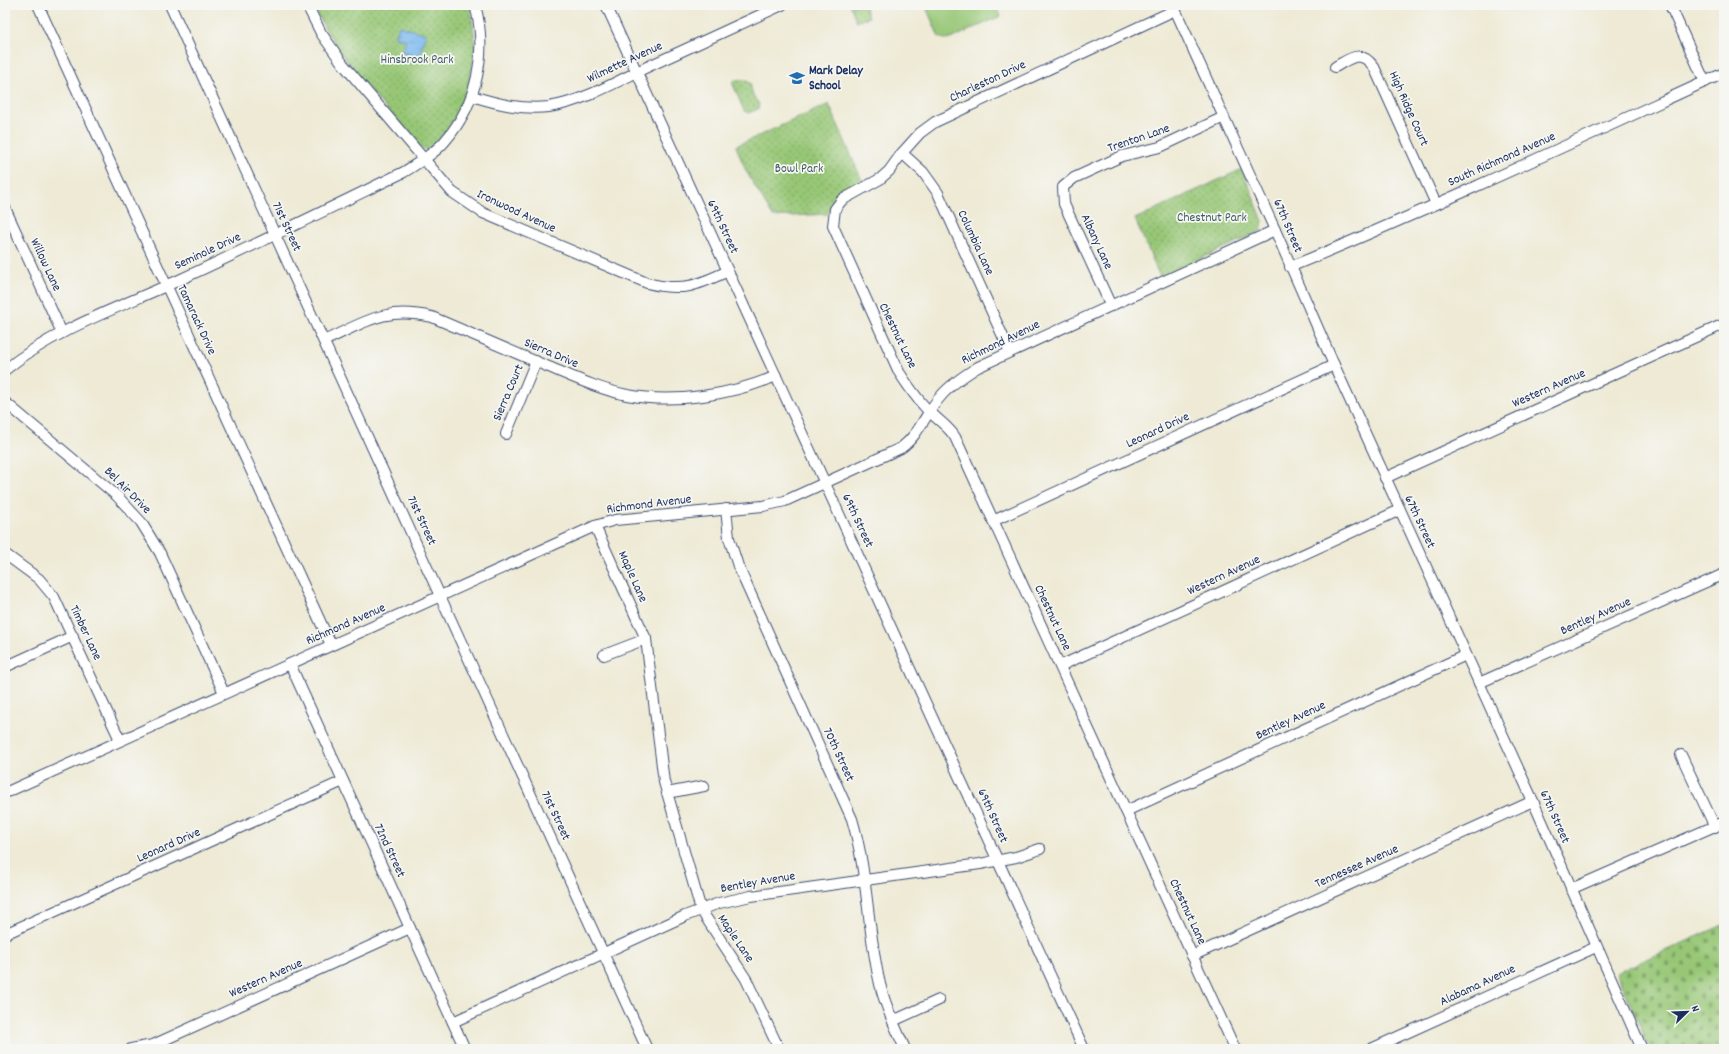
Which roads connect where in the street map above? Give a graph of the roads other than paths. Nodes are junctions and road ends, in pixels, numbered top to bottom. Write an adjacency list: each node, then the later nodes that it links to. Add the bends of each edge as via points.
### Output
1 (38, 5): 25 (street, Tamarack Drive)
2 (170, 5): 22 (street, 71st Street)
3 (307, 5): 16 (street, Ironwood Avenue, via 321,33 343,64)
4 (475, 5): 13 (street, Seminole Drive, via 480,45 479,66)
5 (606, 5): 10 (street, 69th Street)
6 (782, 5): 10 (street, Wilmette Avenue)
7 (1670, 5): 12 (street)
8 (1174, 7): 14 (street, 67th Street); 15 (street, Charleston Drive, via 945,116 928,127)
9 (1335, 67): 18 (street, High Ridge Court, via 1358,56 1368,59 1374,66)
10 (637, 72): 13 (street, Wilmette Avenue, via 578,99 548,107 508,106); 24 (street, 69th Street)
11 (1724, 74): 12 (street, South Richmond Avenue)
12 (1705, 82): 18 (street, South Richmond Avenue)
13 (472, 96): 16 (street, Seminole Drive, via 452,133)
14 (1224, 117): 17 (street, Trenton Lane, via 1160,147 1122,156 1074,178); 21 (street, 67th Street)
15 (902, 152): 20 (street, Charleston Drive, via 895,164 880,179 846,197); 30 (street, Columbia Lane, via 923,172 938,193)
16 (424, 160): 22 (street, Seminole Drive); 24 (street, Ironwood Avenue, via 452,192 483,213 647,283 670,288 686,287 700,284)
17 (1063, 187): 26 (street, Albany Lane, via 1064,204)
18 (1436, 204): 23 (street, South Richmond Avenue)
19 (5, 208): 28 (street, Willow Lane)
20 (835, 209): 36 (street, Chestnut Lane, via 832,226 895,364 908,386)
21 (1275, 230): 23 (street, 67th Street); 26 (street, Richmond Avenue)
22 (275, 235): 25 (street, Seminole Drive); 29 (street, 71st Street)
23 (1290, 267): 32 (street, 67th Street)
24 (728, 271): 34 (street, 69th Street)
25 (166, 285): 28 (street, Seminole Drive); 49 (street, Tamarack Drive)
26 (1111, 306): 30 (street, Richmond Avenue)
27 (1724, 324): 38 (street, Western Avenue)
28 (62, 333): 33 (street, Seminole Drive, via 24,355)
29 (324, 341): 31 (street, Sierra Drive, via 377,317 406,313 432,317); 46 (street, 71st Street)
30 (1010, 352): 36 (street, Richmond Avenue, via 964,376 941,395)
31 (536, 361): 34 (street, Sierra Drive, via 609,391 653,398 728,392); 37 (street, Sierra Court)
32 (1334, 365): 38 (street, 67th Street); 42 (street, Leonard Drive)
33 (5, 370)
34 (776, 376): 39 (street, 69th Street)
35 (5, 402): 56 (street, Bel Air Drive, via 117,496 141,522 160,553)
36 (929, 412): 39 (street, Richmond Avenue, via 916,434 901,448); 42 (street, Chestnut Lane, via 952,433)
37 (506, 434)
38 (1385, 478): 41 (street, 67th Street)
39 (825, 483): 40 (street, Richmond Avenue, via 770,505); 67 (street, 69th Street)
40 (726, 509): 43 (street, Richmond Avenue, via 615,520); 68 (street, 70th Street, via 729,538 736,562 847,806 860,849)
41 (1400, 510): 51 (street, 67th Street); 53 (street, Western Avenue)
42 (993, 521): 53 (street, Chestnut Lane)
43 (595, 526): 46 (street, Richmond Avenue); 48 (street, Maple Lane)
44 (5, 554): 47 (street, Timber Lane, via 47,588)
45 (1724, 574): 55 (street, Bentley Avenue)
46 (441, 597): 49 (street, Richmond Avenue); 74 (street, 71st Street)
47 (73, 636): 54 (street); 57 (street, Timber Lane)
48 (646, 639): 50 (street); 62 (street, Maple Lane)
49 (331, 645): 52 (street, Richmond Avenue)
50 (604, 655)
51 (1466, 655): 55 (street, 67th Street); 64 (street, Bentley Avenue)
52 (290, 664): 56 (street, Richmond Avenue); 59 (street, 72nd Street)
53 (1060, 666): 64 (street, Chestnut Lane)
54 (5, 667)
55 (1479, 683): 63 (street, 67th Street)
56 (224, 693): 57 (street, Richmond Avenue)
57 (120, 740): 61 (street, Richmond Avenue)
58 (1681, 755): 65 (street)
59 (343, 781): 71 (street, 72nd Street); 72 (street, Leonard Drive)
60 (704, 786): 62 (street)
61 (5, 793)
62 (667, 793): 70 (street, Maple Lane)
63 (1533, 801): 69 (street, 67th Street); 75 (street, Tennessee Avenue)
64 (1126, 811): 75 (street, Chestnut Lane)
65 (1719, 824): 69 (street)
66 (1040, 849): 67 (street, Bentley Avenue, via 1016,858)
67 (998, 861): 68 (street, Bentley Avenue); 84 (street, 69th Street)
68 (865, 880): 70 (street, Bentley Avenue, via 751,896); 78 (street, 70th Street, via 878,979)
69 (1572, 889): 73 (street, 67th Street)
70 (701, 910): 74 (street, Bentley Avenue); 82 (street, Maple Lane, via 746,979)
71 (410, 928): 77 (street, 72nd Street); 79 (street, Western Avenue, via 153,1045)
72 (5, 934)
73 (1596, 947): 86 (street, Alabama Avenue); 87 (street, 67th Street)
74 (603, 953): 77 (street, Bentley Avenue); 81 (street, 71st Street)
75 (1192, 956): 85 (street, Chestnut Lane)
76 (939, 1000): 78 (street)
77 (453, 1022): 80 (street, 72nd Street)
78 (893, 1022): 83 (street, 70th Street)
79 (131, 1049)
80 (466, 1049)
81 (647, 1049)
82 (779, 1049)
83 (905, 1049)
84 (1084, 1049)
85 (1235, 1049)
86 (1372, 1049)
87 (1642, 1049)

